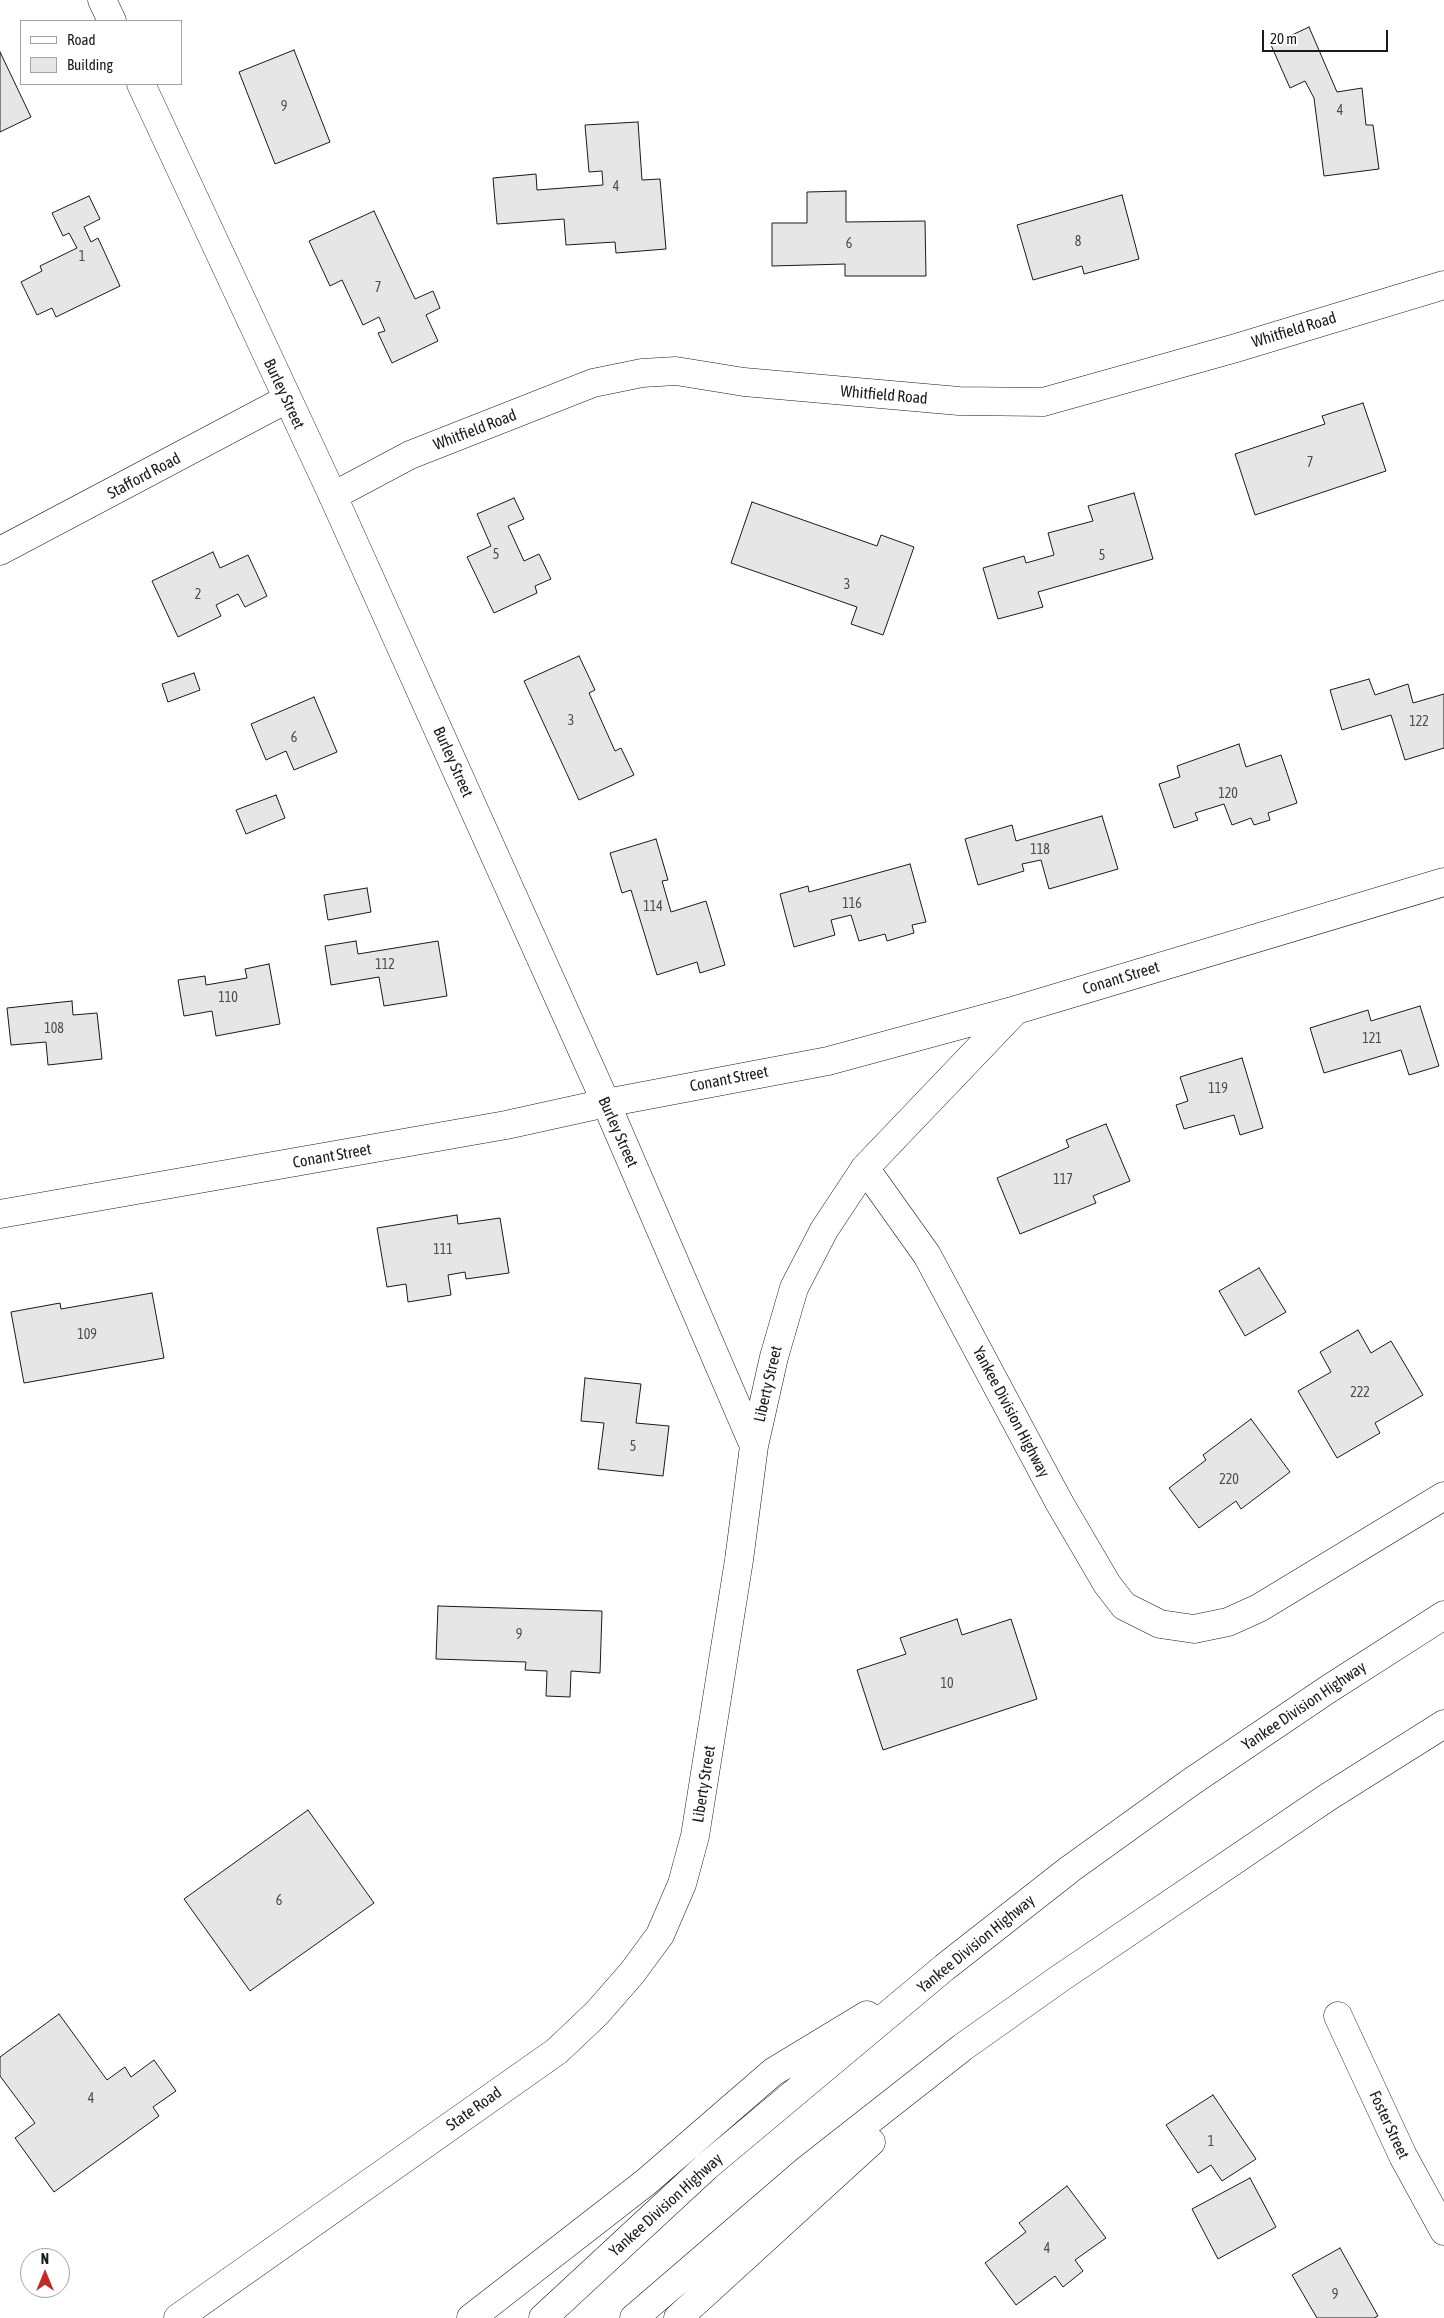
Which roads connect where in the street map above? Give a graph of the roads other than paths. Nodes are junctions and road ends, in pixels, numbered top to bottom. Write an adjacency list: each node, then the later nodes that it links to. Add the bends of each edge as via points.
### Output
1 (102, 0): 2 (main road)
2 (112, 20)
3 (140, 85): 5 (main road, Burley Street)
4 (1444, 285): 6 (main road, Whitfield Road, via 1227,351 1043,402 959,401 744,382 676,370 642,373 593,383 410,455)
5 (286, 399): 6 (main road, Burley Street); 7 (main road, Stafford Road)
6 (333, 496): 10 (main road, Burley Street)
7 (0, 551)
8 (1444, 882): 9 (main road, Conant Street)
9 (1016, 1010): 10 (main road, Conant Street, via 828,1061); 11 (main road, Liberty Street)
10 (606, 1103): 12 (main road, Conant Street, via 496,1127); 13 (main road, Burley Street)
11 (865, 1168): 13 (main road, Liberty Street, via 824,1230 794,1288); 14 (main road, Yankee Division Highway, via 927,1255 1058,1502 1107,1584 1124,1606 1160,1624 1194,1629 1228,1622 1259,1608)
12 (0, 1214)
13 (754, 1446): 17 (main road, Liberty Street)
14 (1444, 1496)
15 (1444, 1615): 18 (main road, Yankee Division Highway, via 1191,1782 1070,1869)
16 (1444, 1724): 19 (main road, via 1328,1797)
17 (696, 1836): 22 (main road, State Road, via 682,1884 660,1935 621,1986 557,2051)
18 (945, 1967): 23 (main road, via 774,2072 646,2182); 24 (main road, Yankee Division Highway, via 706,2167)
19 (1059, 1979): 25 (main road, via 964,2047 806,2171); 26 (main road, via 824,2183)
20 (1338, 2016): 21 (main road, Foster Street, via 1403,2156)
21 (1444, 2231)
22 (178, 2318)
23 (471, 2318)
24 (544, 2318)
25 (634, 2318)
26 (678, 2318)

